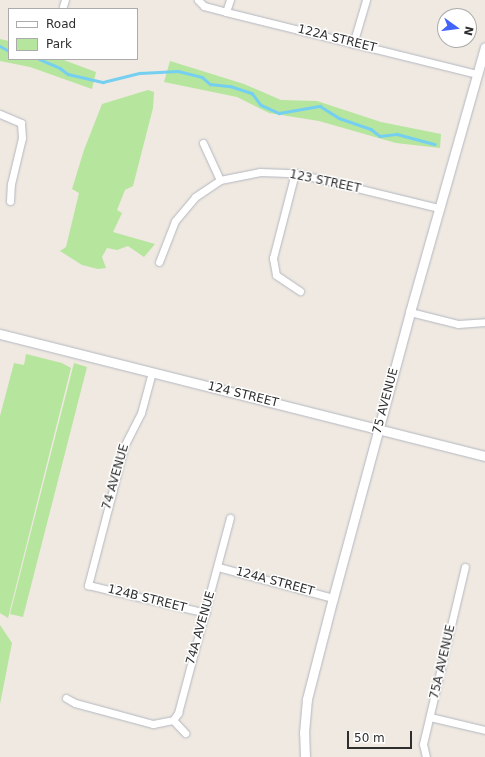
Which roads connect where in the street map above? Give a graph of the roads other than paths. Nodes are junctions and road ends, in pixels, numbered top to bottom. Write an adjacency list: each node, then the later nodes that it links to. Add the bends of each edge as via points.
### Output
1 (198, 0): 4 (street, 122A STREET, via 204,6)
2 (230, 0): 4 (street)
3 (366, 0): 5 (street)
4 (226, 12): 5 (street, 122A STREET)
5 (354, 44): 7 (street, 122A STREET)
6 (485, 47): 7 (street, 75 AVENUE)
7 (477, 74): 13 (street, 75 AVENUE)
8 (0, 114): 12 (street, via 24,122 11,184)
9 (203, 143): 11 (street)
10 (295, 173): 11 (street, 123 STREET, via 260,172); 13 (street, 123 STREET); 15 (street, via 273,258 276,275)
11 (220, 180): 14 (street, 123 STREET, via 183,209 170,232)
12 (10, 202)
13 (439, 208): 16 (street, 75 AVENUE)
14 (159, 262)
15 (300, 291)
16 (410, 312): 17 (street, via 458,324); 20 (street, 75 AVENUE)
17 (485, 322)
18 (0, 334): 19 (street, 124 STREET)
19 (152, 372): 20 (street, 124 STREET); 25 (street, 74 AVENUE, via 141,413 121,456)
20 (378, 428): 21 (street, 124 STREET); 26 (street, 75 AVENUE)
21 (485, 456)
22 (230, 518): 23 (street, 74A AVENUE)
23 (218, 567): 26 (street, 124A STREET); 27 (street, 74A AVENUE)
24 (465, 567): 29 (street, 75A AVENUE)
25 (88, 585): 27 (street, 124B STREET)
26 (333, 598): 33 (street, 75 AVENUE, via 307,699)
27 (206, 614): 30 (street, 74A AVENUE, via 178,713)
28 (66, 698): 30 (street, via 153,724)
29 (430, 717): 31 (street); 34 (street, 75A AVENUE, via 423,744)
30 (173, 720): 32 (street)
31 (485, 730)
32 (185, 733)
33 (305, 757)
34 (426, 757)

